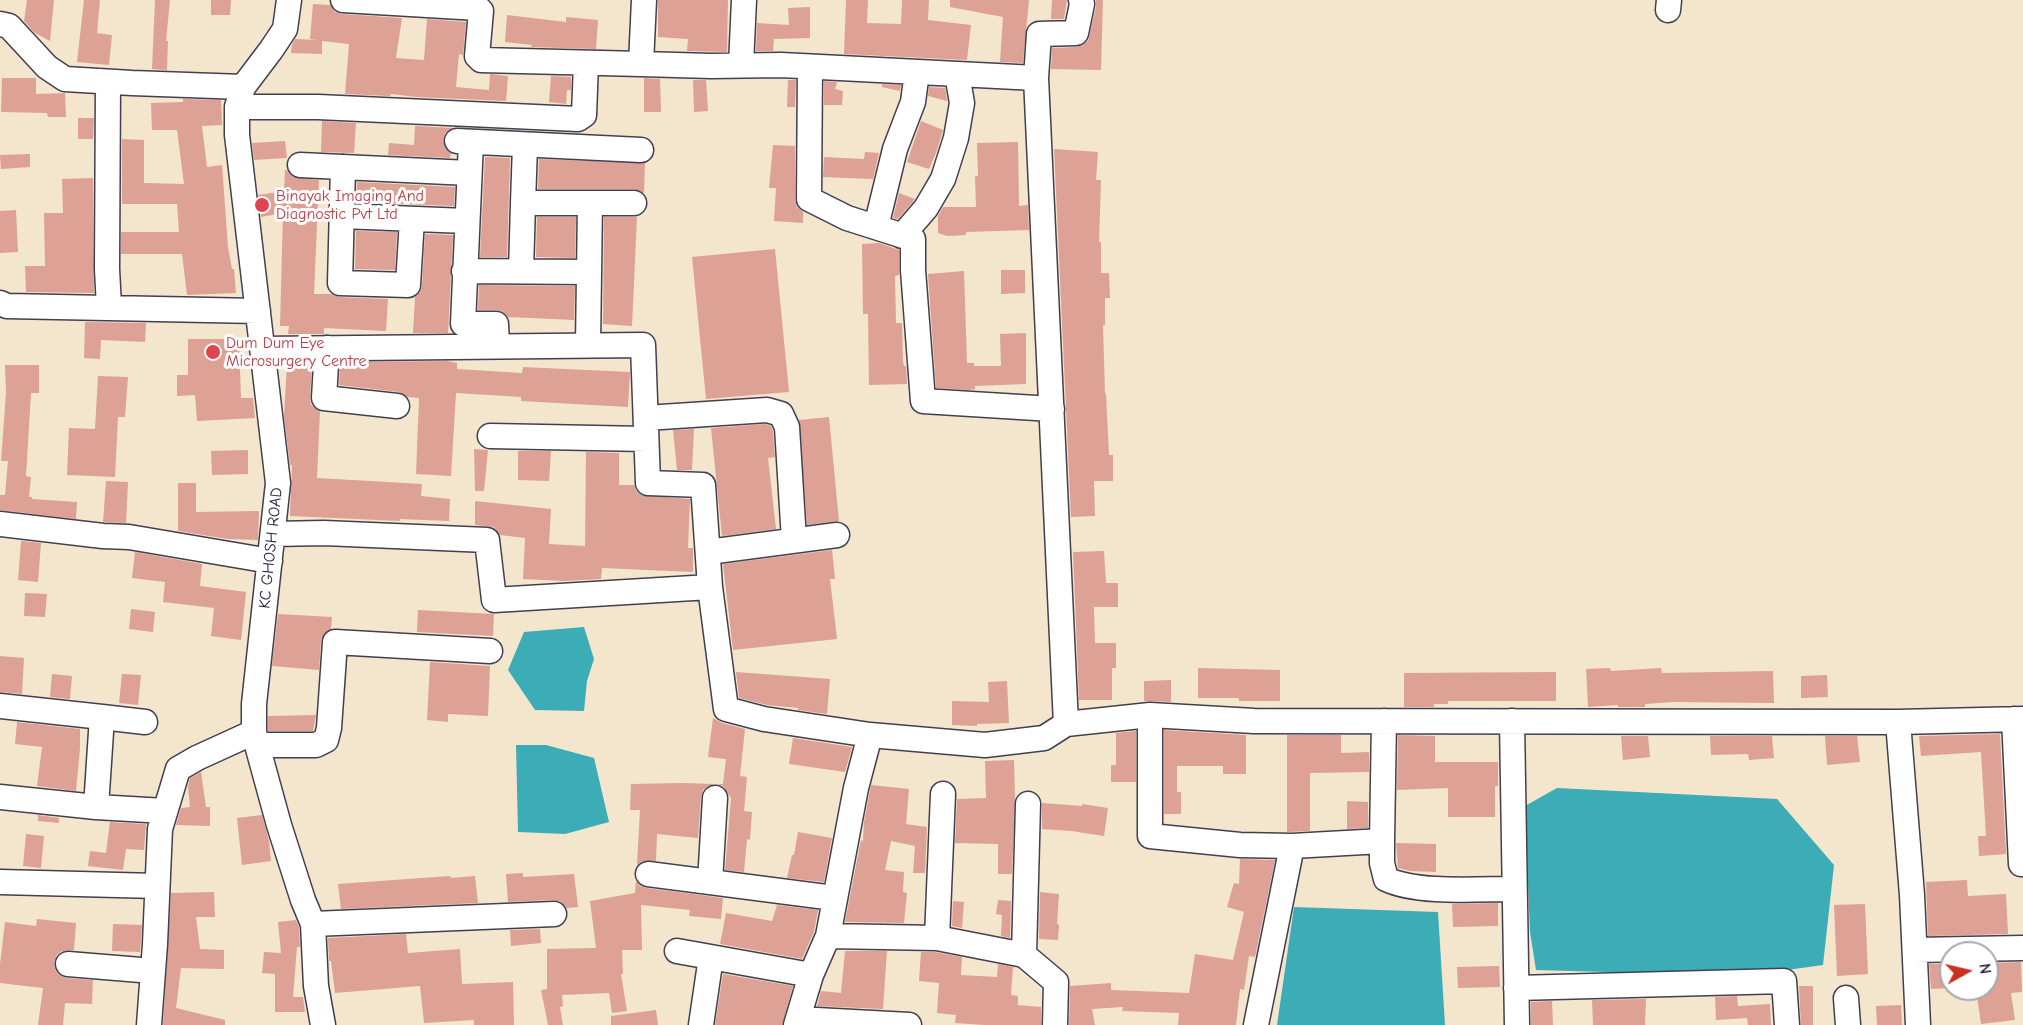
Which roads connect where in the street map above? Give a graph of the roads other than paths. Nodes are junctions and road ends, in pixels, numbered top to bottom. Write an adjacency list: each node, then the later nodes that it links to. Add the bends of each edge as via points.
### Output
1 (289, 0): 15 (street, via 285,29)
2 (343, 0): 7 (street, via 478,8 478,59)
3 (644, 0): 8 (street)
4 (744, 0): 9 (street)
5 (1081, 0): 13 (street, via 1076,33 1039,34)
6 (0, 24): 14 (street, via 9,26 47,67 65,79)
7 (586, 63): 8 (street); 15 (street, via 584,115 578,119 318,107)
8 (641, 64): 9 (street)
9 (741, 65): 10 (street)
10 (810, 67): 11 (street); 27 (street, via 809,199)
11 (917, 72): 12 (street); 27 (street, via 913,102 895,150)
12 (957, 74): 13 (street); 28 (street, via 962,103 943,179 926,208)
13 (1036, 78): 40 (street)
14 (108, 82): 15 (street); 33 (street)
15 (240, 97): 34 (street, KC GHOSH ROAD, via 237,135)
16 (525, 145): 17 (street); 20 (street, via 462,141); 21 (street)
17 (641, 150)
18 (300, 165): 19 (street)
19 (343, 167): 20 (street); 24 (street)
20 (469, 173): 26 (street)
21 (523, 203): 22 (street); 30 (street)
22 (590, 203): 23 (street); 31 (street)
23 (634, 203)
24 (342, 216): 25 (street); 25 (street, via 340,283 408,285)
25 (412, 219): 26 (street)
26 (466, 221): 29 (street)
27 (876, 227): 28 (street)
28 (902, 236): 40 (street, via 913,239 923,401)
29 (464, 271): 30 (street); 36 (street, via 463,324 496,324)
30 (521, 271): 31 (street)
31 (589, 272): 35 (street)
32 (0, 303): 33 (street)
33 (109, 307): 34 (street)
34 (258, 311): 38 (street, KC GHOSH ROAD)
35 (588, 345): 36 (street); 41 (street, via 643,345)
36 (497, 346): 37 (street)
37 (327, 348): 38 (street); 39 (street, via 324,398)
38 (263, 349): 44 (street, KC GHOSH ROAD, via 278,483)
39 (397, 406)
40 (1052, 409): 59 (street)
41 (646, 429): 42 (street); 46 (street, via 767,410 781,414 787,427); 47 (street, via 648,483 703,485)
42 (490, 436)
43 (0, 524): 48 (street, via 129,537)
44 (273, 534): 48 (street, KC GHOSH ROAD); 49 (street, via 487,540 494,600)
45 (837, 535): 46 (street)
46 (794, 540): 47 (street)
47 (708, 552): 49 (street)
48 (270, 561): 61 (street, KC GHOSH ROAD, via 254,704)
49 (710, 587): 60 (street, via 726,709 764,719)
50 (490, 651): 61 (street, via 335,642 326,740 316,745)
51 (0, 706): 53 (street)
52 (1150, 715): 55 (street, via 1254,721); 59 (street); 69 (street, via 1150,836)
53 (102, 717): 56 (street); 66 (street)
54 (2018, 719): 58 (street); 70 (street)
55 (1384, 721): 57 (street); 68 (street)
56 (145, 722)
57 (1512, 722): 58 (street); 75 (street)
58 (1898, 722): 82 (street)
59 (1066, 724): 60 (street, via 1044,738 986,745)
60 (870, 735): 76 (street)
61 (255, 738): 67 (street, via 197,758 178,769); 78 (street, KC GHOSH ROAD)
62 (943, 795): 80 (street)
63 (0, 797): 66 (street)
64 (715, 798): 73 (street)
65 (1028, 804): 84 (street)
66 (96, 807): 67 (street)
67 (165, 811): 74 (street, via 160,829)
68 (1382, 841): 69 (street); 75 (street, via 1386,879 1397,885)
69 (1292, 846): 97 (street)
70 (2023, 864)
71 (648, 874): 73 (street)
72 (0, 882): 74 (street)
73 (710, 882): 76 (street)
74 (157, 886): 87 (street)
75 (1514, 889): 89 (street)
76 (834, 898): 79 (street)
77 (554, 914): 78 (street)
78 (313, 924): 93 (street, KC GHOSH ROAD, via 316,986)
79 (828, 936): 80 (street); 88 (street)
80 (937, 938): 84 (street)
81 (2023, 948): 82 (street)
82 (1915, 950): 101 (street)
83 (677, 951): 85 (street)
84 (1024, 955): 96 (street, via 1056,982)
85 (711, 957): 88 (street); 94 (street)
86 (68, 964): 87 (street)
87 (153, 971): 92 (street)
88 (811, 975): 91 (street)
89 (1516, 988): 98 (street); 99 (street, via 1784,981)
90 (1846, 998): 100 (street)
91 (797, 1022): 95 (street)
92 (148, 1025)
93 (323, 1025)
94 (701, 1025)
95 (909, 1025)
96 (1055, 1025)
97 (1256, 1025)
98 (1517, 1025)
99 (1787, 1025)
100 (1848, 1025)
101 (1918, 1025)

